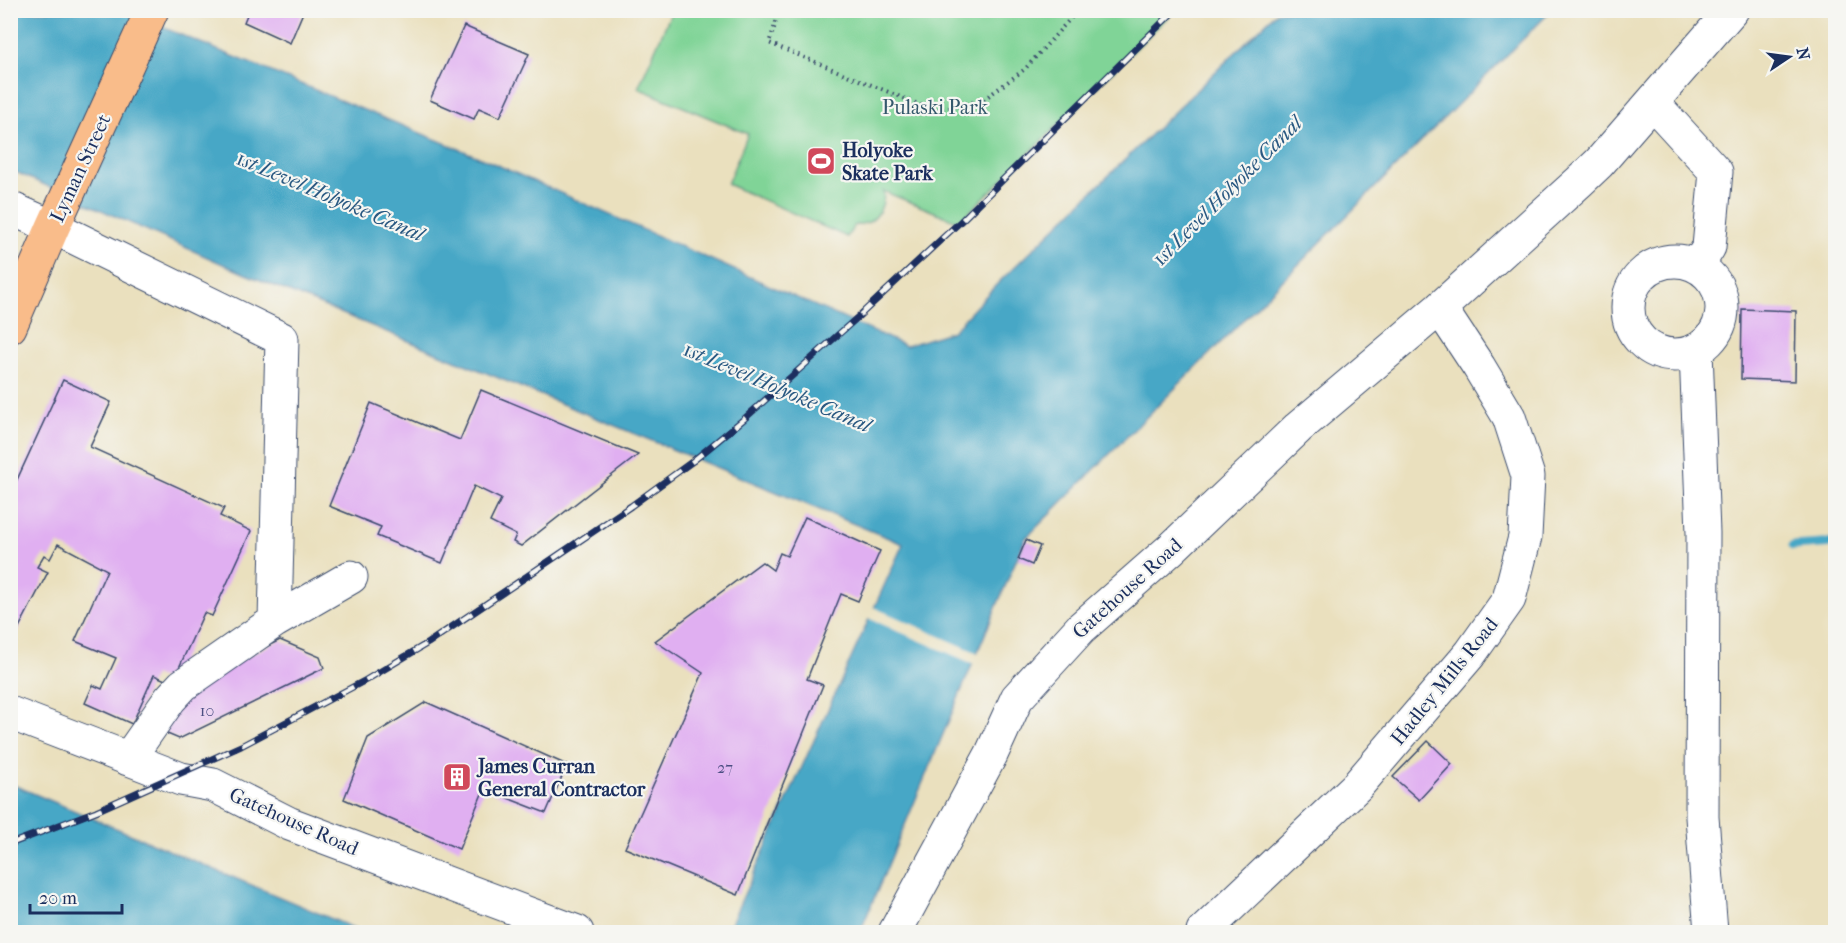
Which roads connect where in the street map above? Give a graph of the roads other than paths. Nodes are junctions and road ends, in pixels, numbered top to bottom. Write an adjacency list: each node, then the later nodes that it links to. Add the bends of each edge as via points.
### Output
1 (1732, 10): 3 (street, Gatehouse Road)
2 (152, 11): 5 (main road, Lyman Street)
3 (1652, 102): 6 (street, via 1716,172 1709,247); 7 (street, Gatehouse Road, via 1599,163)
4 (10, 208): 5 (street)
5 (58, 215): 8 (main road, Lyman Street); 11 (street, via 282,339)
6 (1697, 266): 9 (street, via 1717,287 1722,316 1717,330); 9 (street, via 1682,261 1650,267 1630,292 1627,308 1630,324 1650,349 1665,355)
7 (1440, 308): 15 (street, Gatehouse Road, via 1298,428 1081,628 1017,698 991,755); 16 (street, Hadley Mills Road, via 1509,417 1528,476 1525,537 1509,599 1470,654 1357,786)
8 (10, 327)
9 (1696, 351): 17 (street, via 1703,533 1701,817)
10 (351, 577): 11 (street)
11 (275, 621): 13 (street, via 183,685)
12 (10, 713): 13 (street, Gatehouse Road)
13 (128, 759): 14 (street, Gatehouse Road, via 182,779 213,785 290,824)
14 (577, 933)
15 (895, 933)
16 (1203, 933)
17 (1711, 933)

